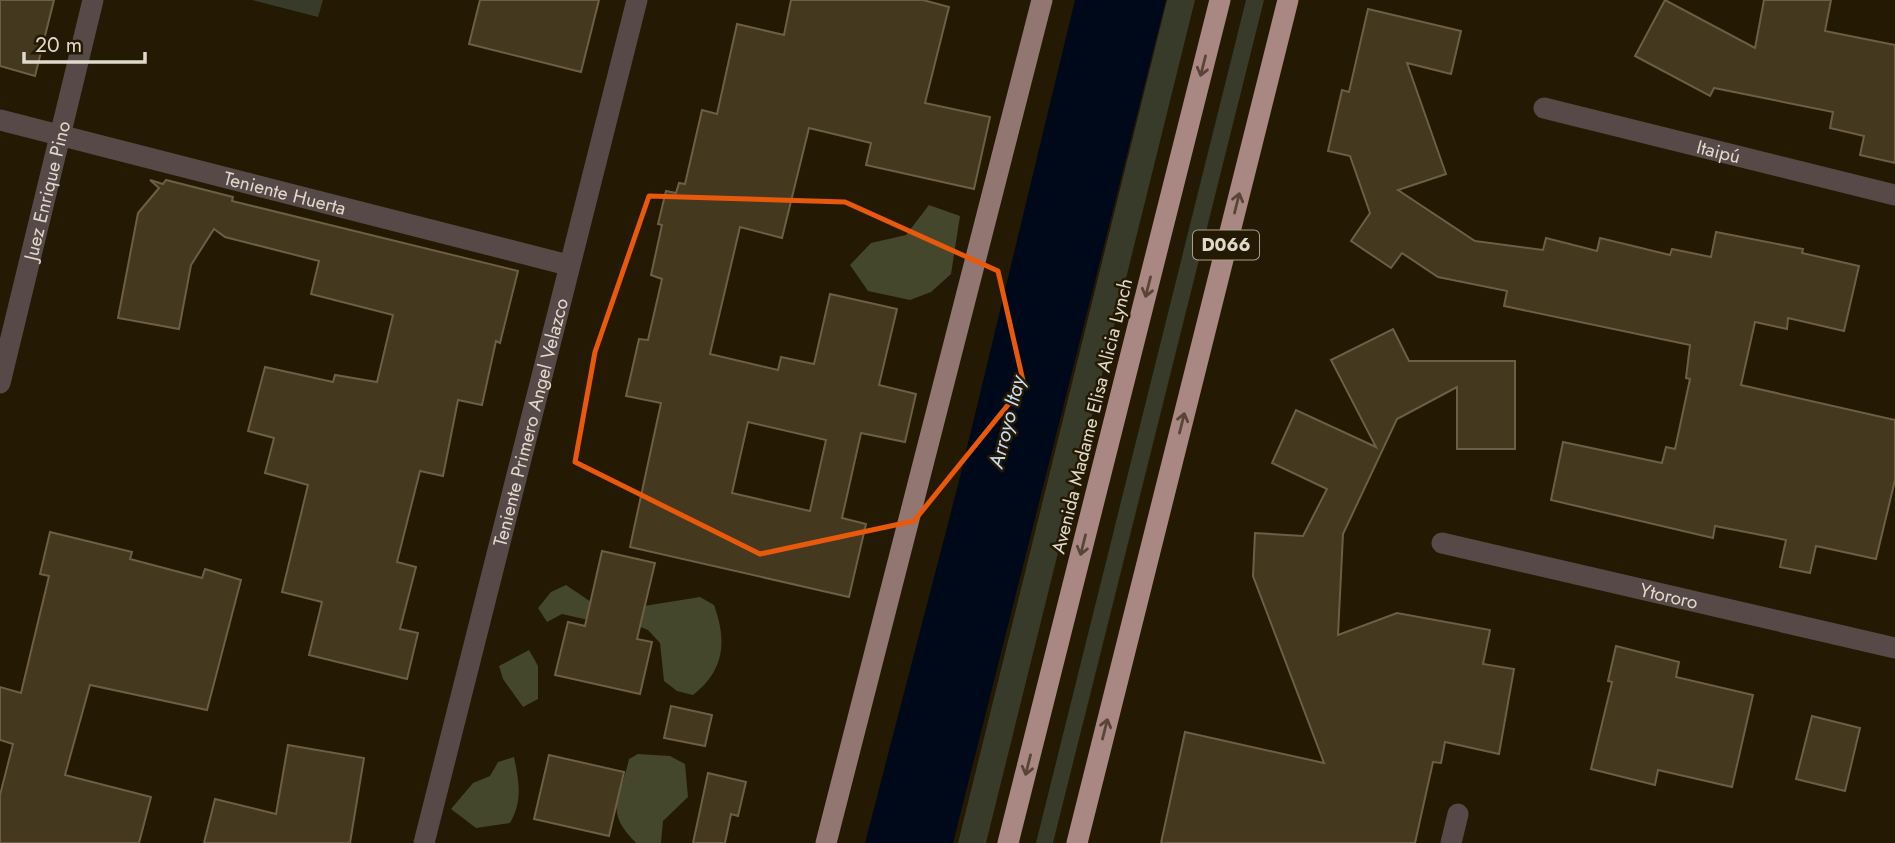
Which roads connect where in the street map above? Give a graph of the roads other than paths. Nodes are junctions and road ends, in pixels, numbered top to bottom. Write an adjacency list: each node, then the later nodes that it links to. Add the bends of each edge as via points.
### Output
1 (93, 0): 8 (street, Juez Enrique Pino)
2 (637, 0): 10 (street, Teniente Primero Angel Velazco)
3 (1042, 0): 16 (main road)
4 (1220, 0): 17 (highway, Avenida Madame Elisa Alicia Lynch, one-way to 17)
5 (1287, 0): 18 (highway, D066, one-way to 5)
6 (1544, 108): 9 (street, Itaipú)
7 (0, 120): 8 (street, Teniente Huerta)
8 (63, 135): 10 (street, Teniente Huerta); 11 (street, Juez Enrique Pino)
9 (1895, 195)
10 (568, 265): 15 (street, Teniente Primero Angel Velazco)
11 (0, 383)
12 (1442, 543): 13 (street, Ytororo)
13 (1895, 648)
14 (1458, 814): 19 (street)
15 (424, 843)
16 (826, 843)
17 (1008, 843)
18 (1077, 843)
19 (1451, 843)

